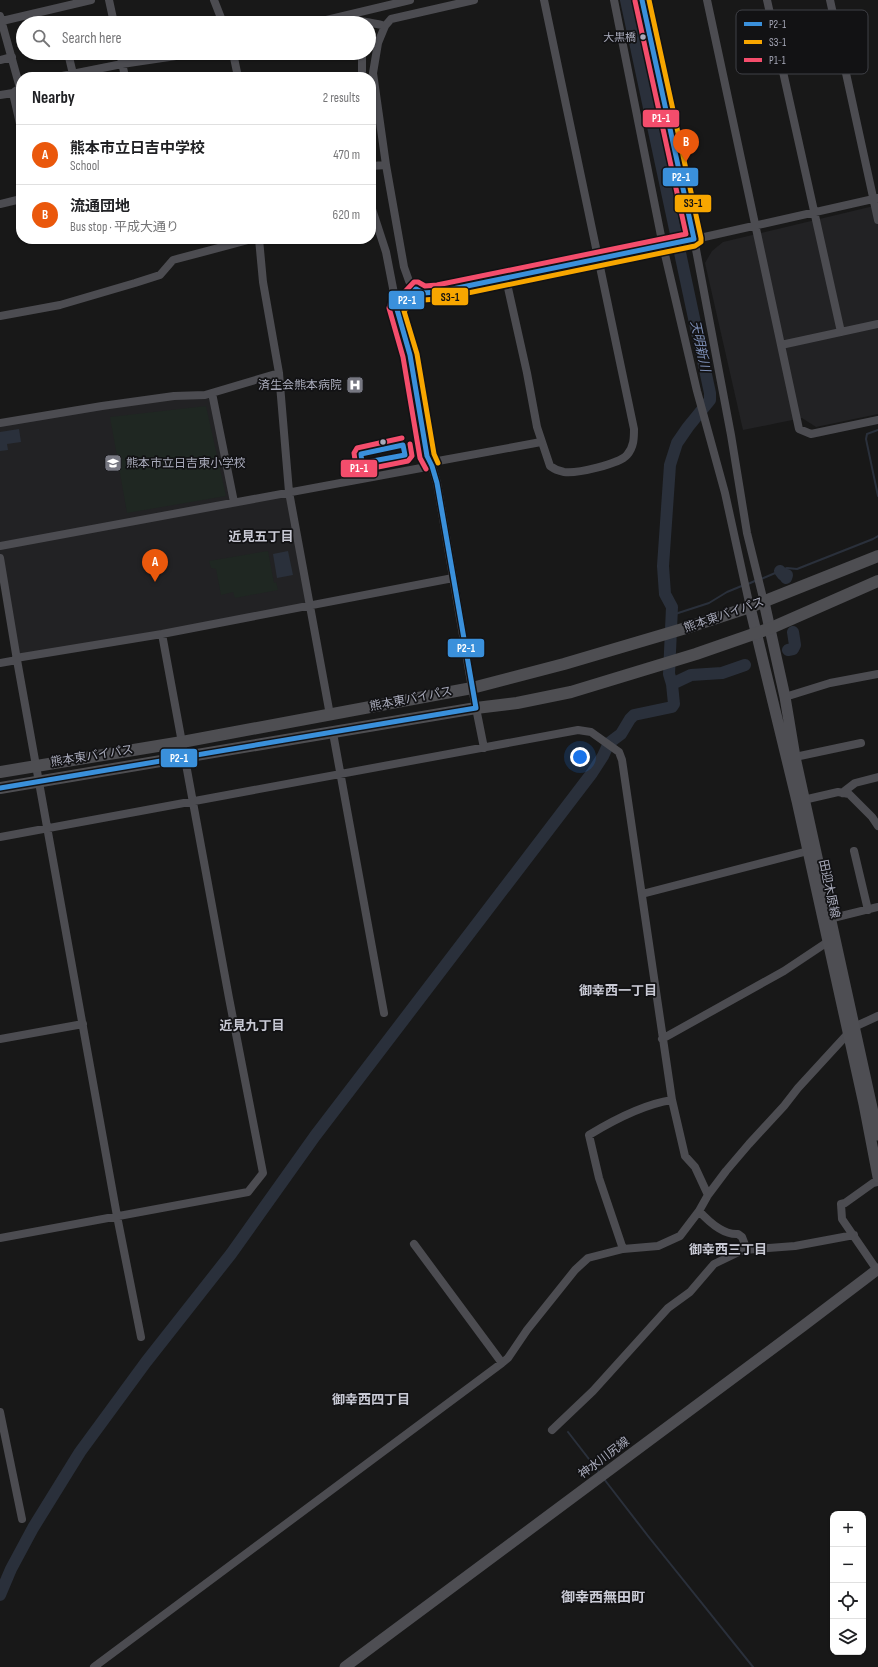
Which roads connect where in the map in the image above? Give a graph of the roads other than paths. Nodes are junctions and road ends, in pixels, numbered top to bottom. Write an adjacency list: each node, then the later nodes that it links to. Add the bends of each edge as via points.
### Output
1 (90, 0): 17 (street)
2 (109, 0): 14 (street)
3 (214, 0): 15 (street)
4 (410, 0): 16 (street)
5 (474, 0): 19 (street, via 397,17)
6 (544, 0): 59 (street)
7 (614, 0): 58 (street)
8 (642, 0): 55 (street)
9 (707, 0): 52 (street)
10 (767, 0): 12 (street)
11 (830, 0): 13 (street)
12 (769, 10)
13 (832, 10)
14 (110, 16)
15 (220, 16)
16 (359, 16)
17 (1, 19): 21 (street)
18 (376, 23): 19 (street)
19 (385, 26): 20 (street)
20 (376, 52)
21 (12, 57): 22 (street); 30 (street)
22 (0, 60)
23 (69, 60): 31 (street)
24 (121, 60): 29 (street)
25 (149, 60): 29 (street)
26 (234, 60): 34 (street)
27 (362, 60): 35 (street)
28 (374, 60): 36 (street)
29 (122, 64): 32 (street); 33 (street)
30 (16, 72)
31 (72, 72)
32 (82, 72)
33 (124, 72)
34 (237, 72)
35 (362, 72)
36 (373, 72)
37 (784, 74): 49 (street)
38 (847, 74): 46 (street)
39 (16, 91): 40 (street)
40 (13, 93): 42 (street); 43 (street)
41 (376, 94): 44 (street)
42 (0, 95)
43 (16, 106)
44 (386, 165): 45 (street); 61 (street, via 404,267 409,281)
45 (376, 166)
46 (876, 199): 49 (street); 50 (street)
47 (16, 201): 48 (street)
48 (0, 204)
49 (815, 212): 52 (street); 65 (street)
50 (878, 220)
51 (376, 222): 54 (street)
52 (755, 226): 55 (street); 66 (street)
53 (376, 234): 54 (street)
54 (380, 234): 62 (street)
55 (692, 240): 58 (street); 80 (street, via 732,435 748,534)
56 (233, 244): 63 (street, via 173,260 160,275 135,283 60,305)
57 (259, 244): 67 (street)
58 (663, 246): 59 (street); 82 (street)
59 (597, 259): 60 (street); 71 (street, via 634,429 634,442 627,456 613,463 564,472 550,466)
60 (506, 279): 61 (street, via 438,292 423,292); 71 (street)
61 (416, 289): 62 (street, via 403,304)
62 (396, 306): 72 (street, via 410,355 427,456)
63 (0, 316)
64 (878, 324): 65 (street)
65 (841, 332): 66 (street)
66 (781, 345): 69 (street, via 799,429 811,434)
67 (279, 373): 68 (street); 73 (street)
68 (212, 393): 70 (street, via 96,406); 74 (street)
69 (878, 420)
70 (0, 423)
71 (541, 442): 72 (street, via 438,461)
72 (432, 466): 73 (street); 78 (street)
73 (289, 492): 74 (street); 81 (street)
74 (234, 502): 75 (street)
75 (0, 546)
76 (878, 556): 80 (highway, 熊本東バイパス)
77 (0, 558): 86 (street)
78 (453, 578): 81 (street); 89 (street)
79 (878, 581): 83 (highway, 熊本東バイパス)
80 (764, 602): 82 (highway, 熊本東バイパス); 83 (main road, 田迎木原線)
81 (310, 606): 85 (street); 92 (street)
82 (750, 607): 84 (main road, 田迎木原線); 89 (highway, 熊本東バイパス, via 564,664)
83 (771, 628): 84 (highway, 熊本東バイパス); 90 (main road, 田迎木原線)
84 (757, 633): 91 (highway, 熊本東バイパス, via 572,692); 106 (main road, 田迎木原線)
85 (162, 634): 86 (street); 94 (street)
86 (16, 659): 87 (street); 99 (street)
87 (0, 663)
88 (878, 674): 90 (street, via 830,683)
89 (472, 688): 91 (street); 92 (highway, 熊本東バイパス)
90 (786, 697): 97 (main road, 田迎木原線)
91 (476, 708): 93 (highway, 熊本東バイパス); 96 (street)
92 (330, 715): 94 (highway, 熊本東バイパス)
93 (332, 733): 98 (highway, 熊本東バイパス); 101 (street)
94 (182, 742): 98 (street); 99 (highway, 熊本東バイパス)
95 (861, 743): 97 (street)
96 (484, 748): 101 (street); 113 (street, via 578,730 592,732 619,752)
97 (795, 757): 106 (main road, 田迎木原線)
98 (185, 758): 103 (highway, 熊本東バイパス); 107 (street)
99 (36, 765): 100 (highway, 熊本東バイパス); 103 (street)
100 (0, 772)
101 (341, 774): 107 (street); 118 (street)
102 (878, 777): 105 (street, via 855,783)
103 (39, 781): 104 (highway, 熊本東バイパス); 109 (street)
104 (0, 788)
105 (842, 793): 106 (street); 108 (street, via 849,794)
106 (801, 800): 111 (main road, 田迎木原線)
107 (192, 801): 109 (street); 130 (street, via 263,1173 248,1192)
108 (878, 826)
109 (48, 828): 110 (street); 120 (street)
110 (0, 837)
111 (812, 850): 113 (street); 116 (main road, 田迎木原線)
112 (854, 851): 115 (street)
113 (642, 894): 123 (street)
114 (878, 907): 115 (street)
115 (868, 910): 116 (street)
116 (827, 920): 117 (main road, 田迎木原線)
117 (831, 940): 121 (main road, 田迎木原線); 123 (street, via 784,971)
118 (384, 1013)
119 (878, 1016): 121 (street)
120 (83, 1024): 122 (street); 130 (street)
121 (851, 1031): 125 (main road, 田迎木原線); 126 (main road, 田迎木原線); 128 (street, via 749,1144)
122 (0, 1039)
123 (662, 1039): 124 (street)
124 (672, 1100): 128 (street, via 685,1156 695,1167); 134 (street, via 636,1112 589,1135 599,1178)
125 (878, 1135)
126 (878, 1177)
127 (878, 1182): 131 (street, via 841,1204 842,1219)
128 (708, 1195): 129 (street)
129 (699, 1211): 134 (street, via 680,1236 666,1244); 135 (street, via 719,1228 742,1237)
130 (117, 1216): 132 (street); 137 (street)
131 (854, 1235): 135 (street, via 794,1246); 136 (street)
132 (0, 1238)
133 (414, 1244): 138 (street)
134 (623, 1249): 138 (street, via 588,1258 575,1270)
135 (747, 1250): 140 (street, via 714,1264 690,1292 668,1308 593,1391)
136 (877, 1269): 143 (main road, 神水川尻線)
137 (141, 1337)
138 (502, 1363): 142 (street)
139 (0, 1412): 141 (street)
140 (552, 1430)
141 (22, 1519)
142 (94, 1667)
143 (345, 1667)

